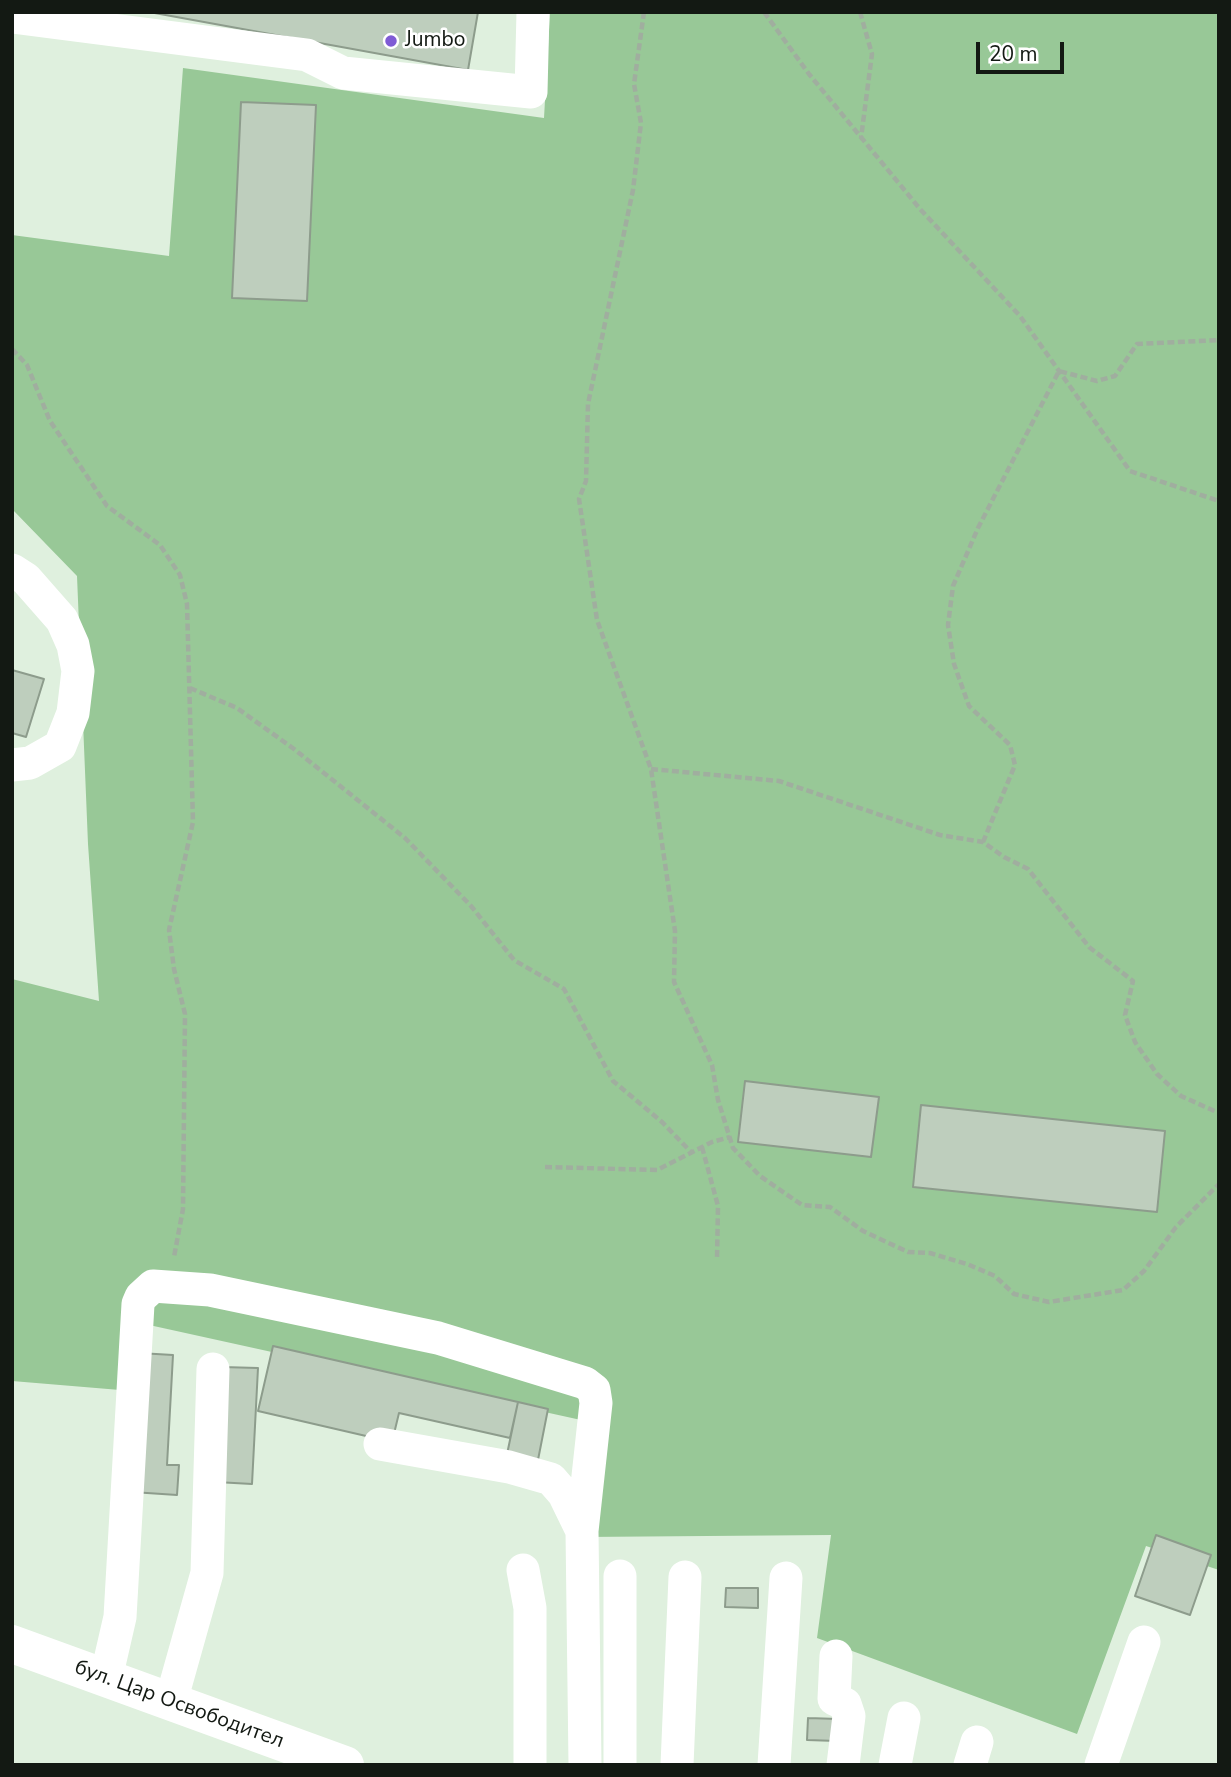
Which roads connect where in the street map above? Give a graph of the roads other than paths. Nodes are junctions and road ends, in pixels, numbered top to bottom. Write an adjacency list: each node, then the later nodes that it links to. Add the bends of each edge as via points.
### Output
1 (533, 12): 2 (lane, via 531,92 343,73 307,55)
2 (12, 16)
3 (12, 569): 4 (lane, via 62,620 78,671 73,713 60,746 30,763)
4 (12, 765)
5 (214, 1369): 16 (lane, via 207,1573)
6 (380, 1444): 7 (lane, via 551,1479)
7 (582, 1531): 15 (lane, via 597,1399 590,1386 439,1338 210,1290 153,1286 138,1304 120,1617); 20 (lane)
8 (523, 1570): 19 (lane, via 530,1608)
9 (620, 1576): 21 (lane)
10 (685, 1577): 22 (lane)
11 (786, 1578): 23 (lane)
12 (1144, 1642): 26 (lane)
13 (12, 1644): 15 (main road, бул. Цар Освободител)
14 (836, 1656): 24 (lane, via 834,1699 845,1704 849,1716)
15 (106, 1678): 16 (main road, бул. Цар Освободител)
16 (171, 1702): 18 (main road, бул. Цар Освободител)
17 (904, 1718): 25 (lane)
18 (345, 1765)
19 (530, 1765)
20 (585, 1765)
21 (620, 1765)
22 (677, 1765)
23 (774, 1765)
24 (843, 1765)
25 (895, 1765)
26 (1101, 1765)

